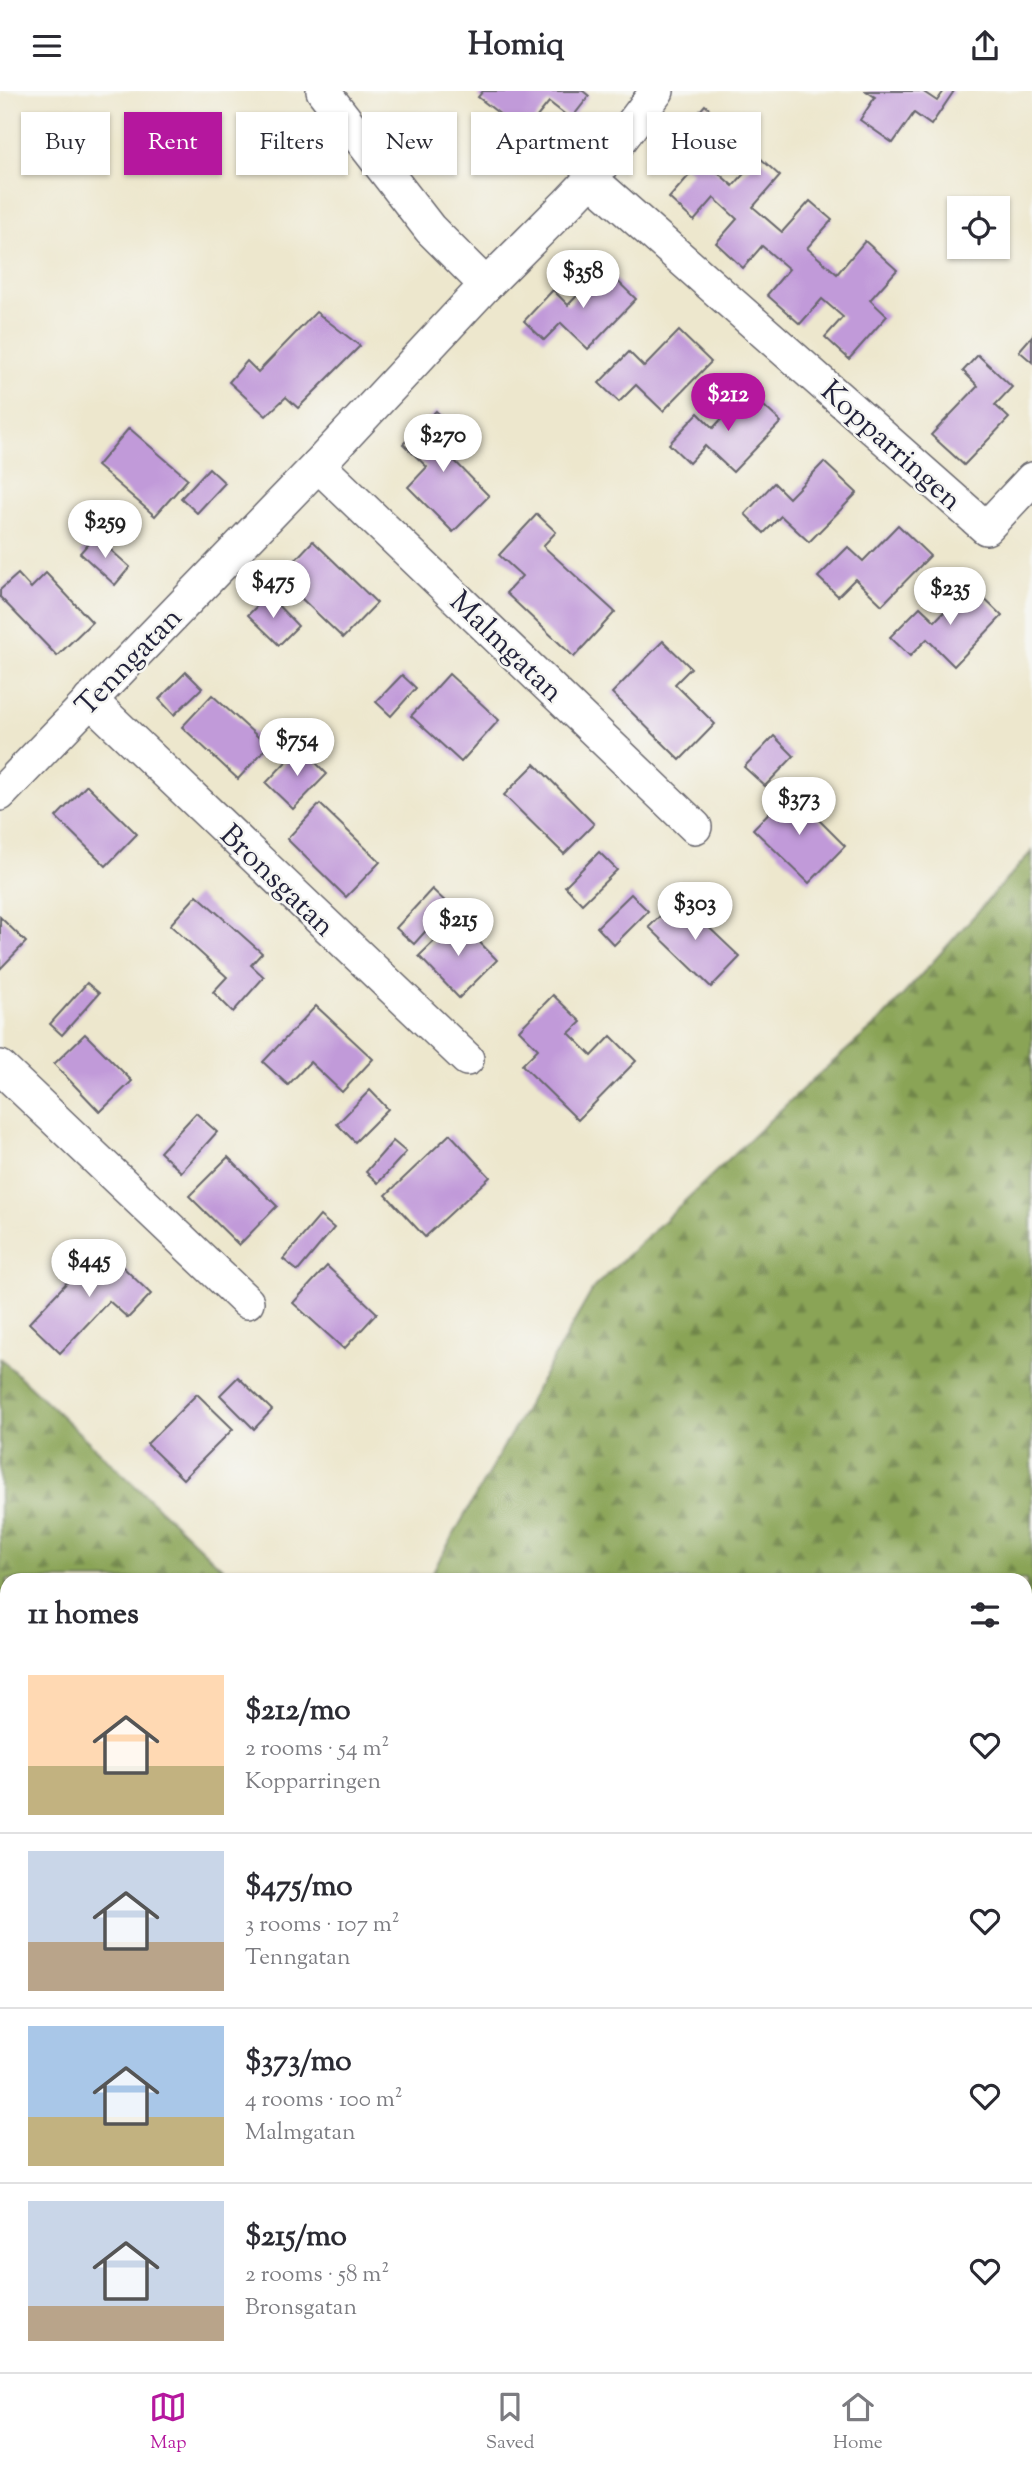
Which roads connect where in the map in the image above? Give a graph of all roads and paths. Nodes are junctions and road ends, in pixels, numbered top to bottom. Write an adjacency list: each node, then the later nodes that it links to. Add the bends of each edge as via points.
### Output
1 (323, 91): 4 (street, via 429,229)
2 (657, 91): 3 (street)
3 (591, 179): 4 (street); 6 (street, Kopparringen, via 986,528)
4 (486, 285): 5 (street, Tenngatan)
5 (318, 464): 7 (street, Tenngatan); 9 (street, Malmgatan)
6 (1032, 479)
7 (90, 700): 8 (street, Tenngatan); 10 (street, Bronsgatan)
8 (0, 794)
9 (695, 827)
10 (467, 1059)
11 (0, 1067): 12 (street)
12 (247, 1301)

